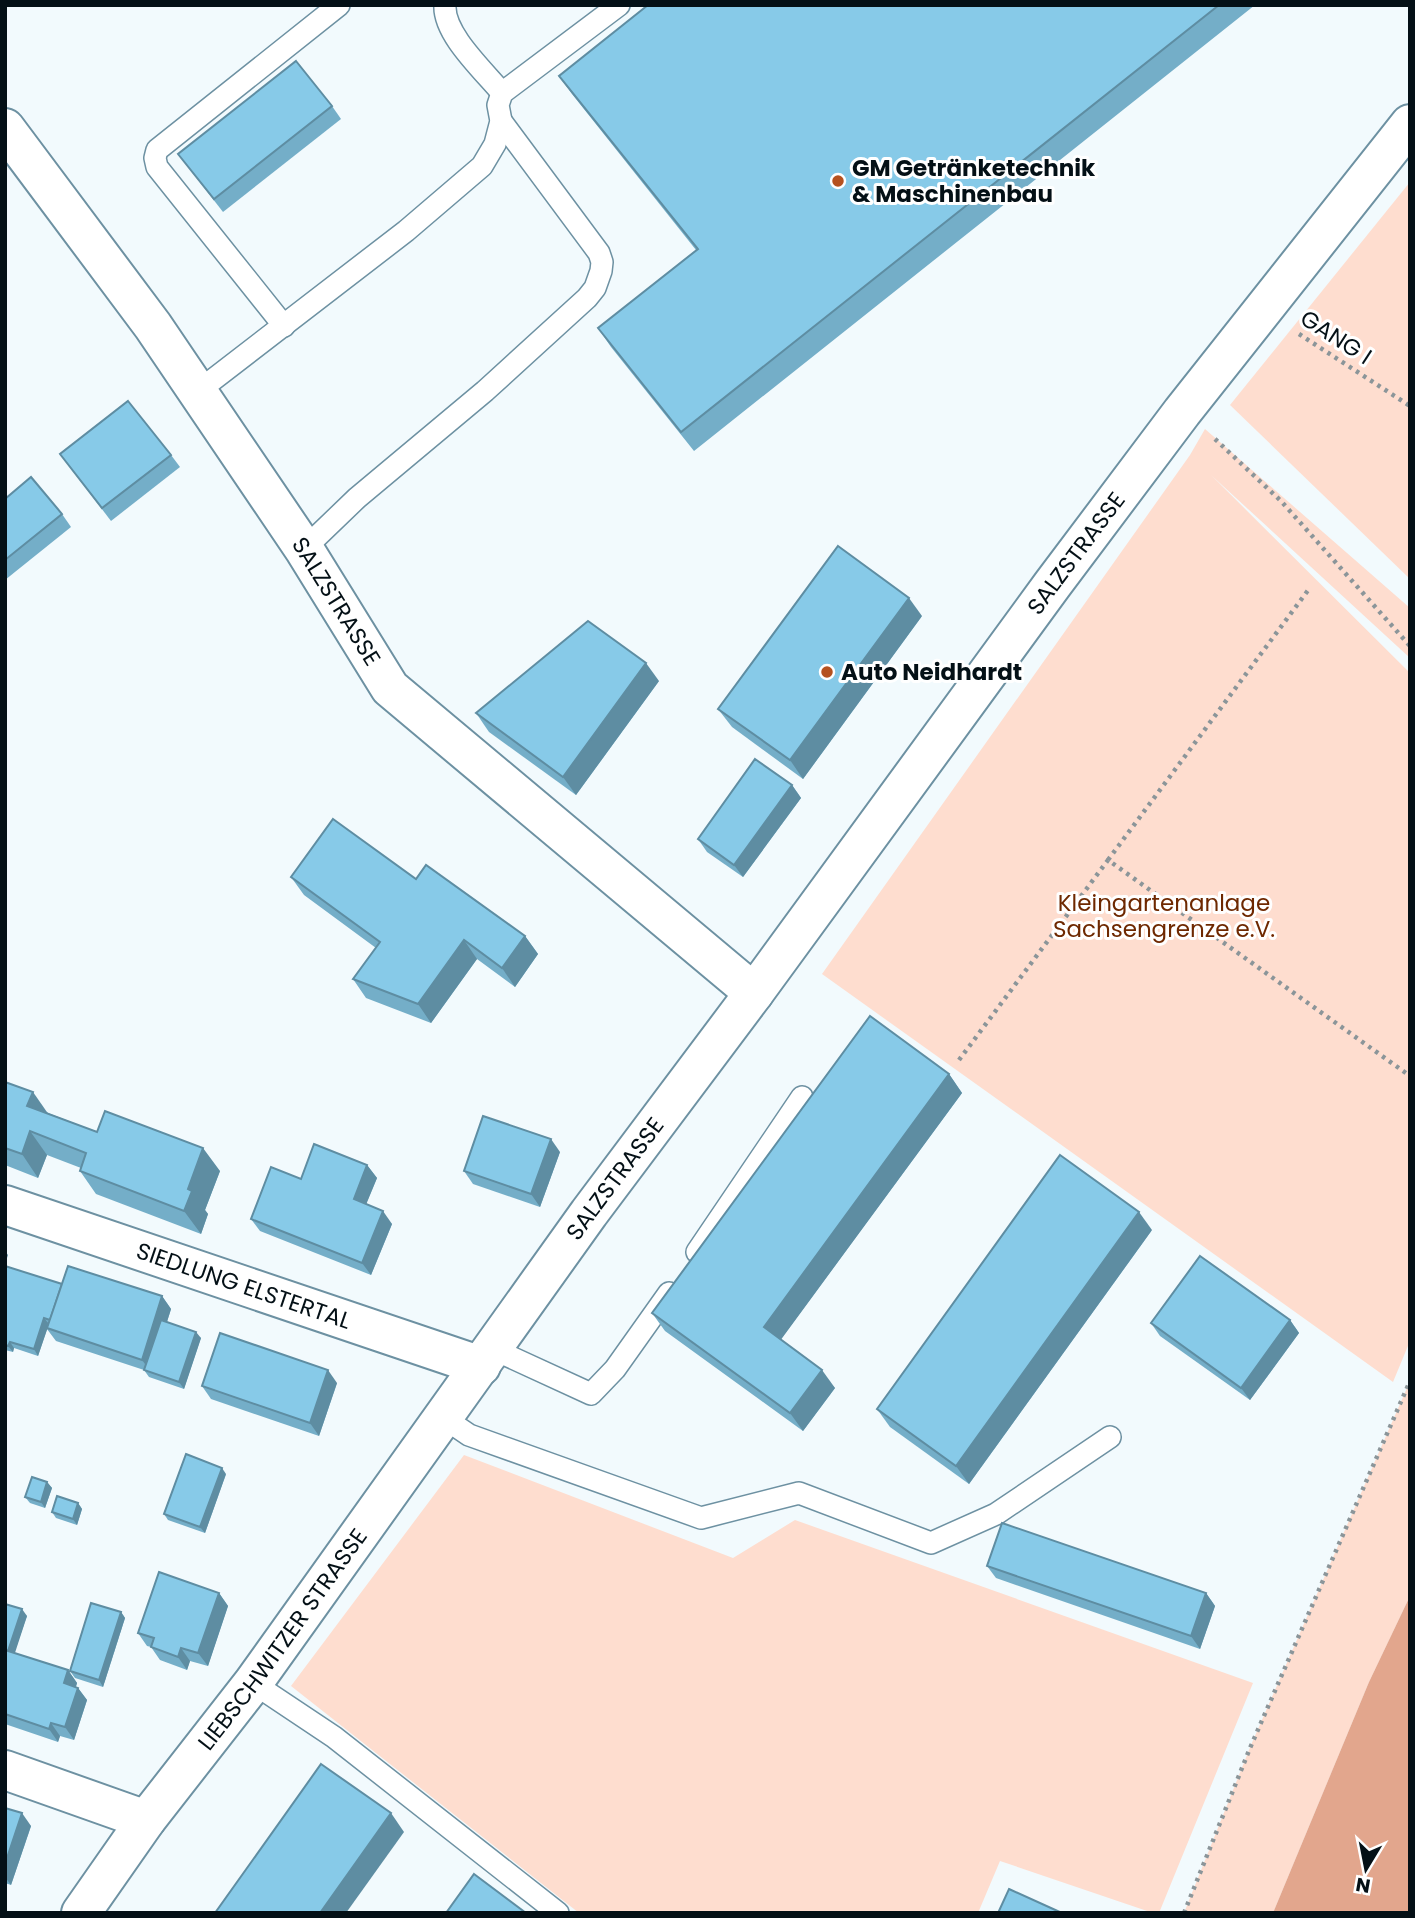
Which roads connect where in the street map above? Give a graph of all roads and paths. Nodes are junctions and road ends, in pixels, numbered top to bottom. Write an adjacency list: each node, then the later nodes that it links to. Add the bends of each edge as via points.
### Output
1 (340, 5): 8 (lane, via 157,150 155,158 157,167)
2 (445, 5): 4 (lane, via 452,33)
3 (619, 5): 4 (lane)
4 (502, 93): 5 (lane, via 498,105)
5 (501, 121): 8 (lane, via 482,166); 13 (lane, via 599,253 601,271 595,288 555,329)
6 (1410, 124): 17 (main road, SALZSTRASSE, via 1182,412)
7 (5, 128): 10 (main road, SALZSTRASSE)
8 (284, 326): 10 (lane)
9 (1290, 328): 11 (path, GANG I)
10 (197, 392): 13 (main road, SALZSTRASSE)
11 (1410, 405)
12 (1215, 438): 15 (path, via 1281,501)
13 (304, 549): 17 (main road, SALZSTRASSE, via 390,688)
14 (1309, 589): 16 (path)
15 (1410, 646)
16 (1108, 860): 18 (path); 19 (path)
17 (754, 993): 22 (main road, SALZSTRASSE)
18 (959, 1060)
19 (1410, 1076)
20 (802, 1097): 22 (lane, via 615,1369 591,1394)
21 (5, 1205): 22 (main road, SIEDLUNG ELSTERTAL)
22 (487, 1357): 24 (main road, LIEBSCHWITZER STRASSE)
23 (1410, 1381): 31 (path, via 1250,1748)
24 (444, 1418): 25 (lane, via 469,1435 701,1518 799,1493 931,1543 996,1514); 26 (main road, LIEBSCHWITZER STRASSE)
25 (1110, 1437)
26 (253, 1683): 28 (main road, LIEBSCHWITZER STRASSE); 30 (lane, via 334,1737)
27 (5, 1770): 28 (main road)
28 (146, 1820): 29 (main road, LIEBSCHWITZER STRASSE)
29 (81, 1913)
30 (558, 1913)
31 (1184, 1913)

